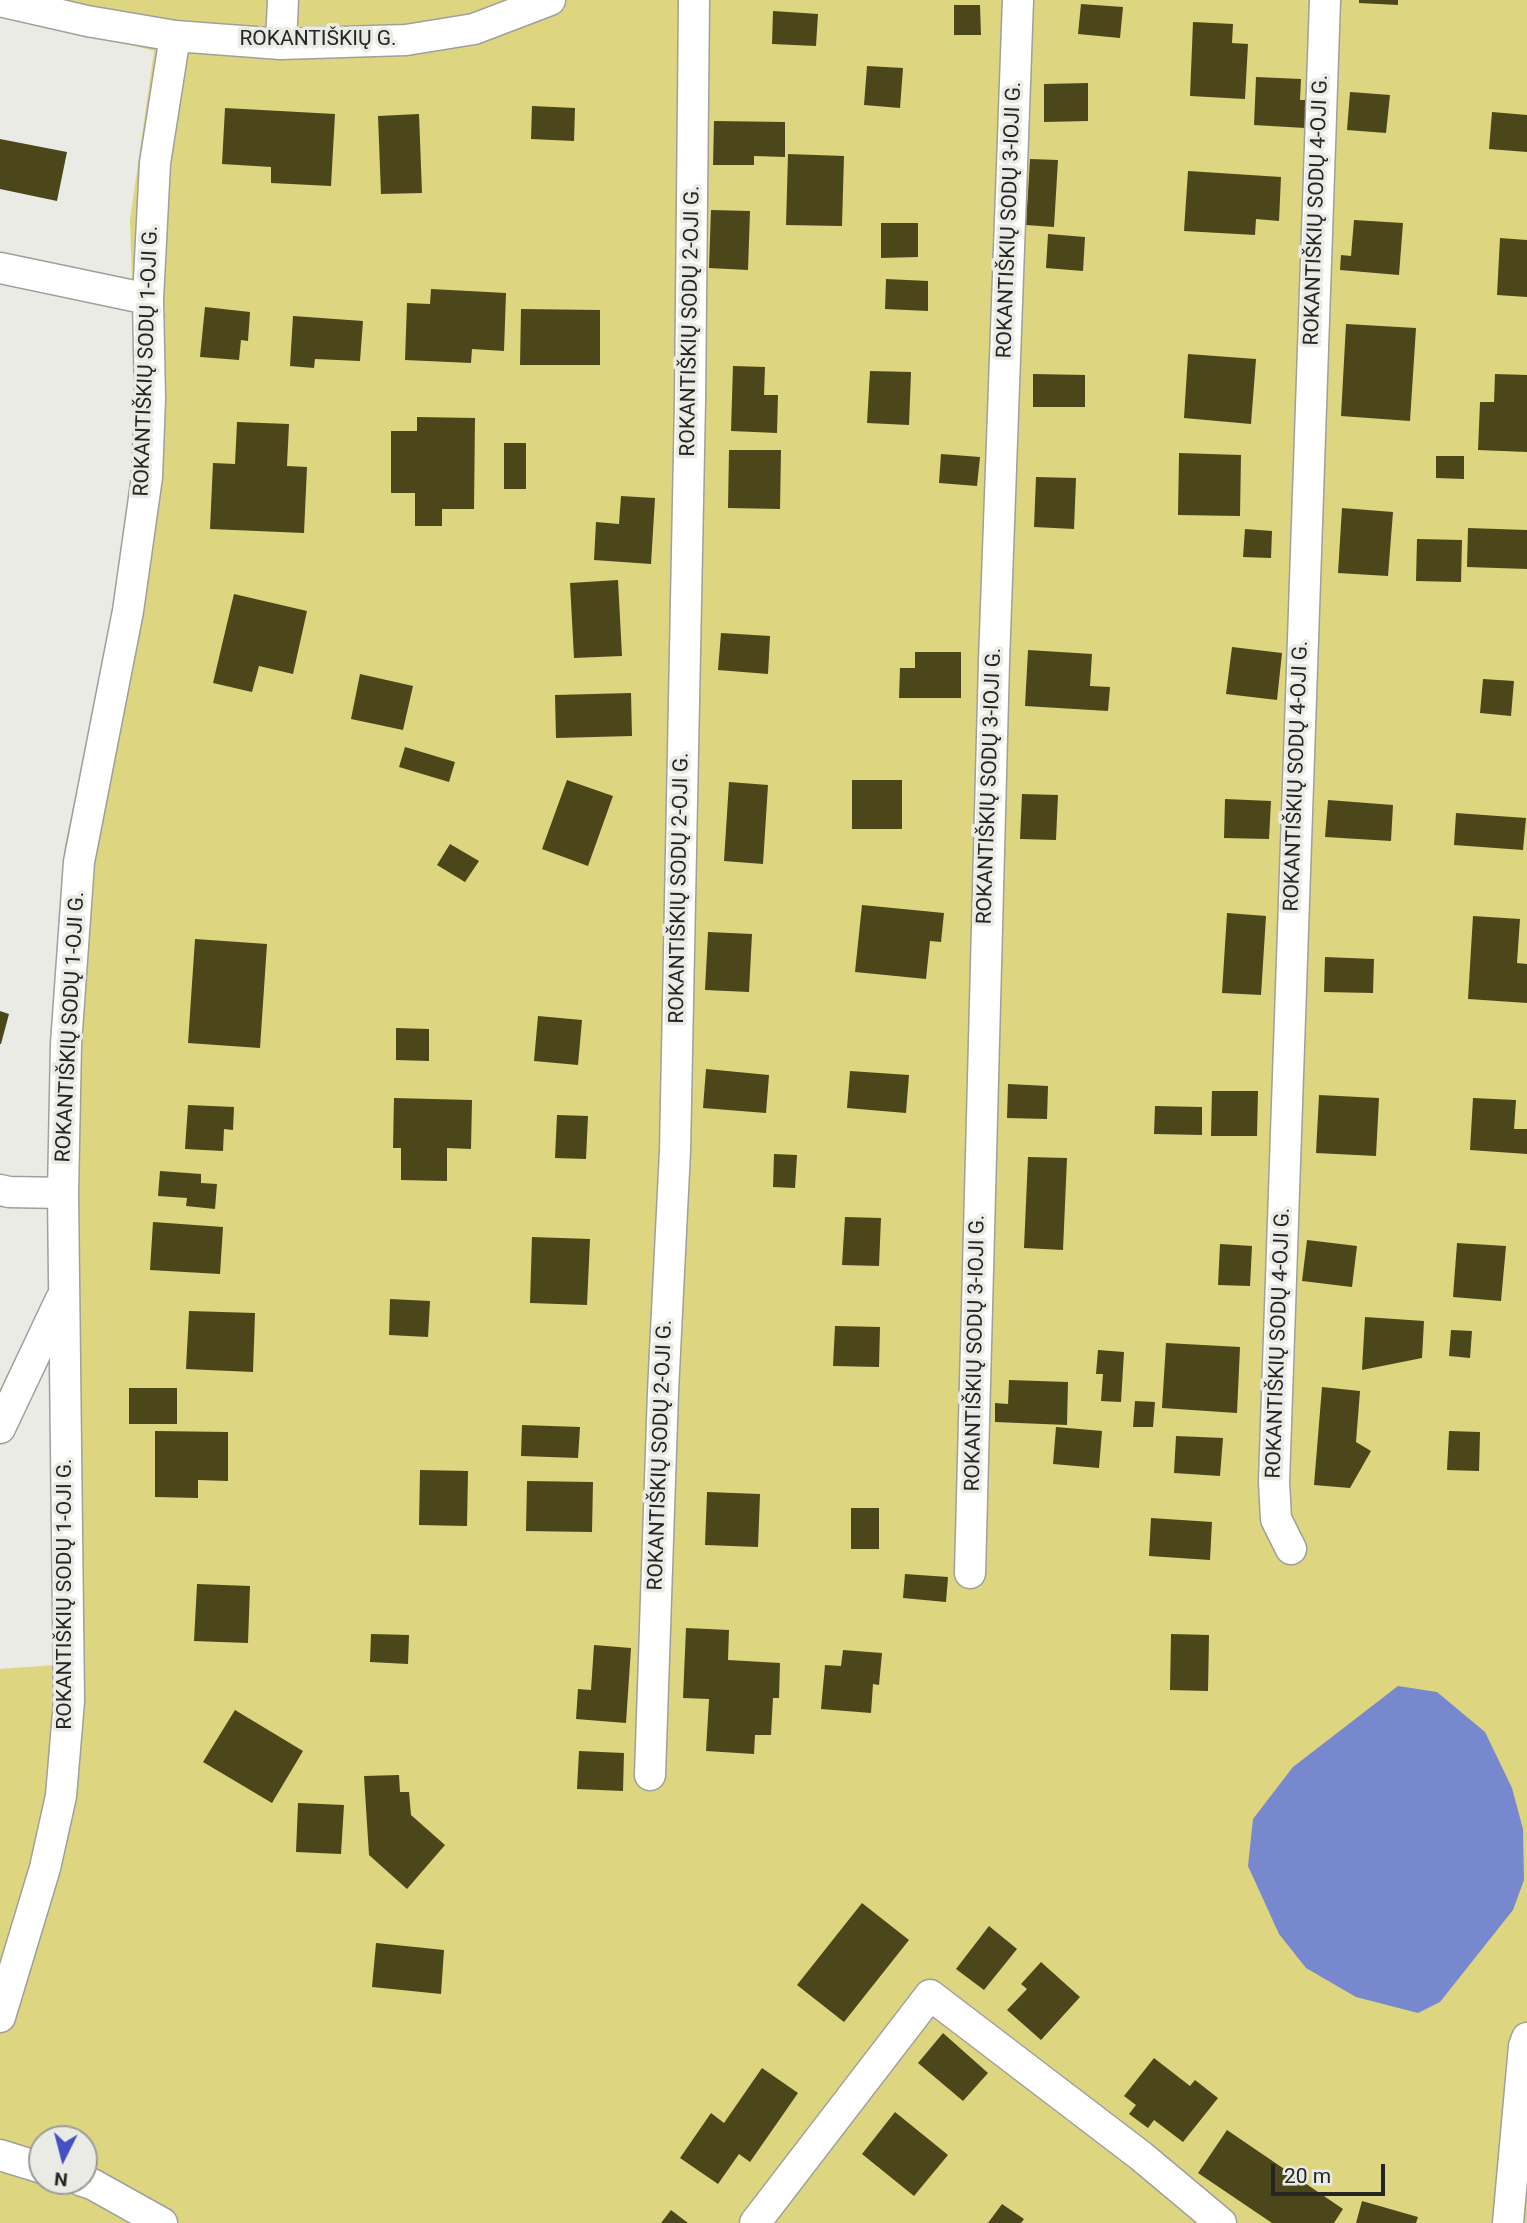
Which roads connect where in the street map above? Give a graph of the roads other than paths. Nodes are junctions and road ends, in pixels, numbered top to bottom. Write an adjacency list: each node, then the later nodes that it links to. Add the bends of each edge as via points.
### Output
1 (283, 0): 8 (street)
2 (550, 0): 8 (street, ROKANTIŠKIŲ G., via 474,29 406,40)
3 (694, 0): 17 (street, ROKANTIŠKIŲ SODŲ 2-OJI G., via 675,1124)
4 (1018, 0): 16 (street, ROKANTIŠKIŲ SODŲ 3-IOJI G., via 993,662)
5 (1325, 0): 15 (street, ROKANTIŠKIŲ SODŲ 4-OJI G., via 1273,1482 1276,1519)
6 (0, 1): 7 (street, ROKANTIŠKIŲ G.)
7 (175, 36): 8 (street, ROKANTIŠKIŲ G.); 10 (street, ROKANTIŠKIŲ SODŲ 1-OJI G., via 155,163)
8 (281, 44)
9 (0, 268): 10 (street)
10 (148, 299): 12 (street, ROKANTIŠKIŲ SODŲ 1-OJI G., via 147,478 128,611 79,862 66,1044)
11 (0, 1190): 12 (street)
12 (63, 1194): 13 (street, ROKANTIŠKIŲ SODŲ 1-OJI G.)
13 (65, 1292): 14 (street); 18 (street, ROKANTIŠKIŲ SODŲ 1-OJI G., via 69,1701 61,1796 45,1868)
14 (0, 1429)
15 (1291, 1549)
16 (970, 1573)
17 (650, 1775)
18 (2, 2000)
19 (1527, 2038): 26 (street)
20 (0, 2155): 21 (street)
21 (28, 2164)
22 (98, 2187): 23 (street)
23 (162, 2223)
24 (755, 2223): 25 (street, via 930,1995)
25 (1221, 2223)
26 (1508, 2223)

